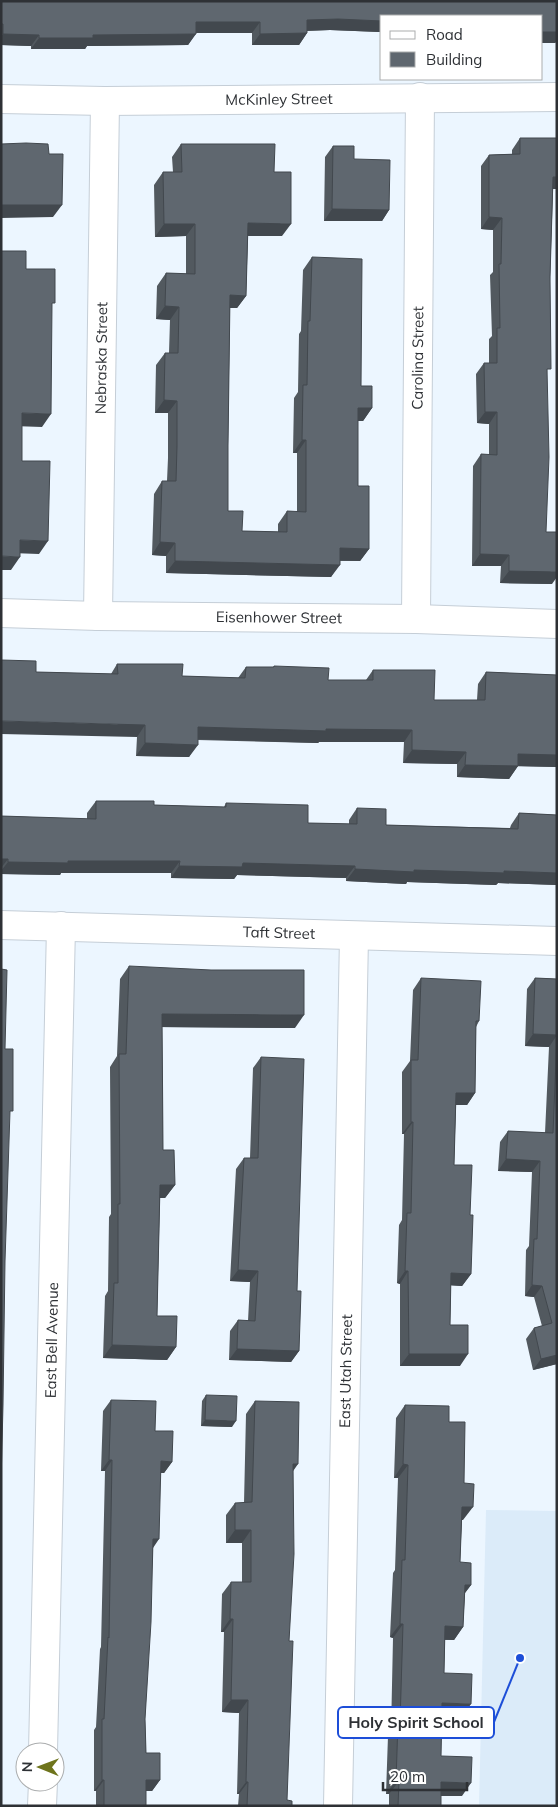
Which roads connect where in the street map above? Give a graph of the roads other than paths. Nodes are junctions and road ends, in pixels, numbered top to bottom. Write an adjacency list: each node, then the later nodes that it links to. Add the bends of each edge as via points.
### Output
1 (420, 97): 2 (street, McKinley Street); 4 (street, McKinley Street); 7 (street, Carolina Street)
2 (557, 97)
3 (1, 99): 4 (street, McKinley Street)
4 (105, 101): 6 (street, Nebraska Street)
5 (1, 613): 6 (street, Eisenhower Street)
6 (98, 616): 7 (street, Eisenhower Street)
7 (416, 619): 8 (street, Eisenhower Street)
8 (557, 624)
9 (1, 925): 10 (street, Taft Street)
10 (61, 926): 11 (street, Taft Street); 13 (street, East Bell Avenue)
11 (354, 936): 12 (street, Taft Street); 16 (street, East Utah Street)
12 (557, 941)
13 (43, 1742)
14 (42, 1792): 15 (street)
15 (42, 1806)
16 (338, 1806)

